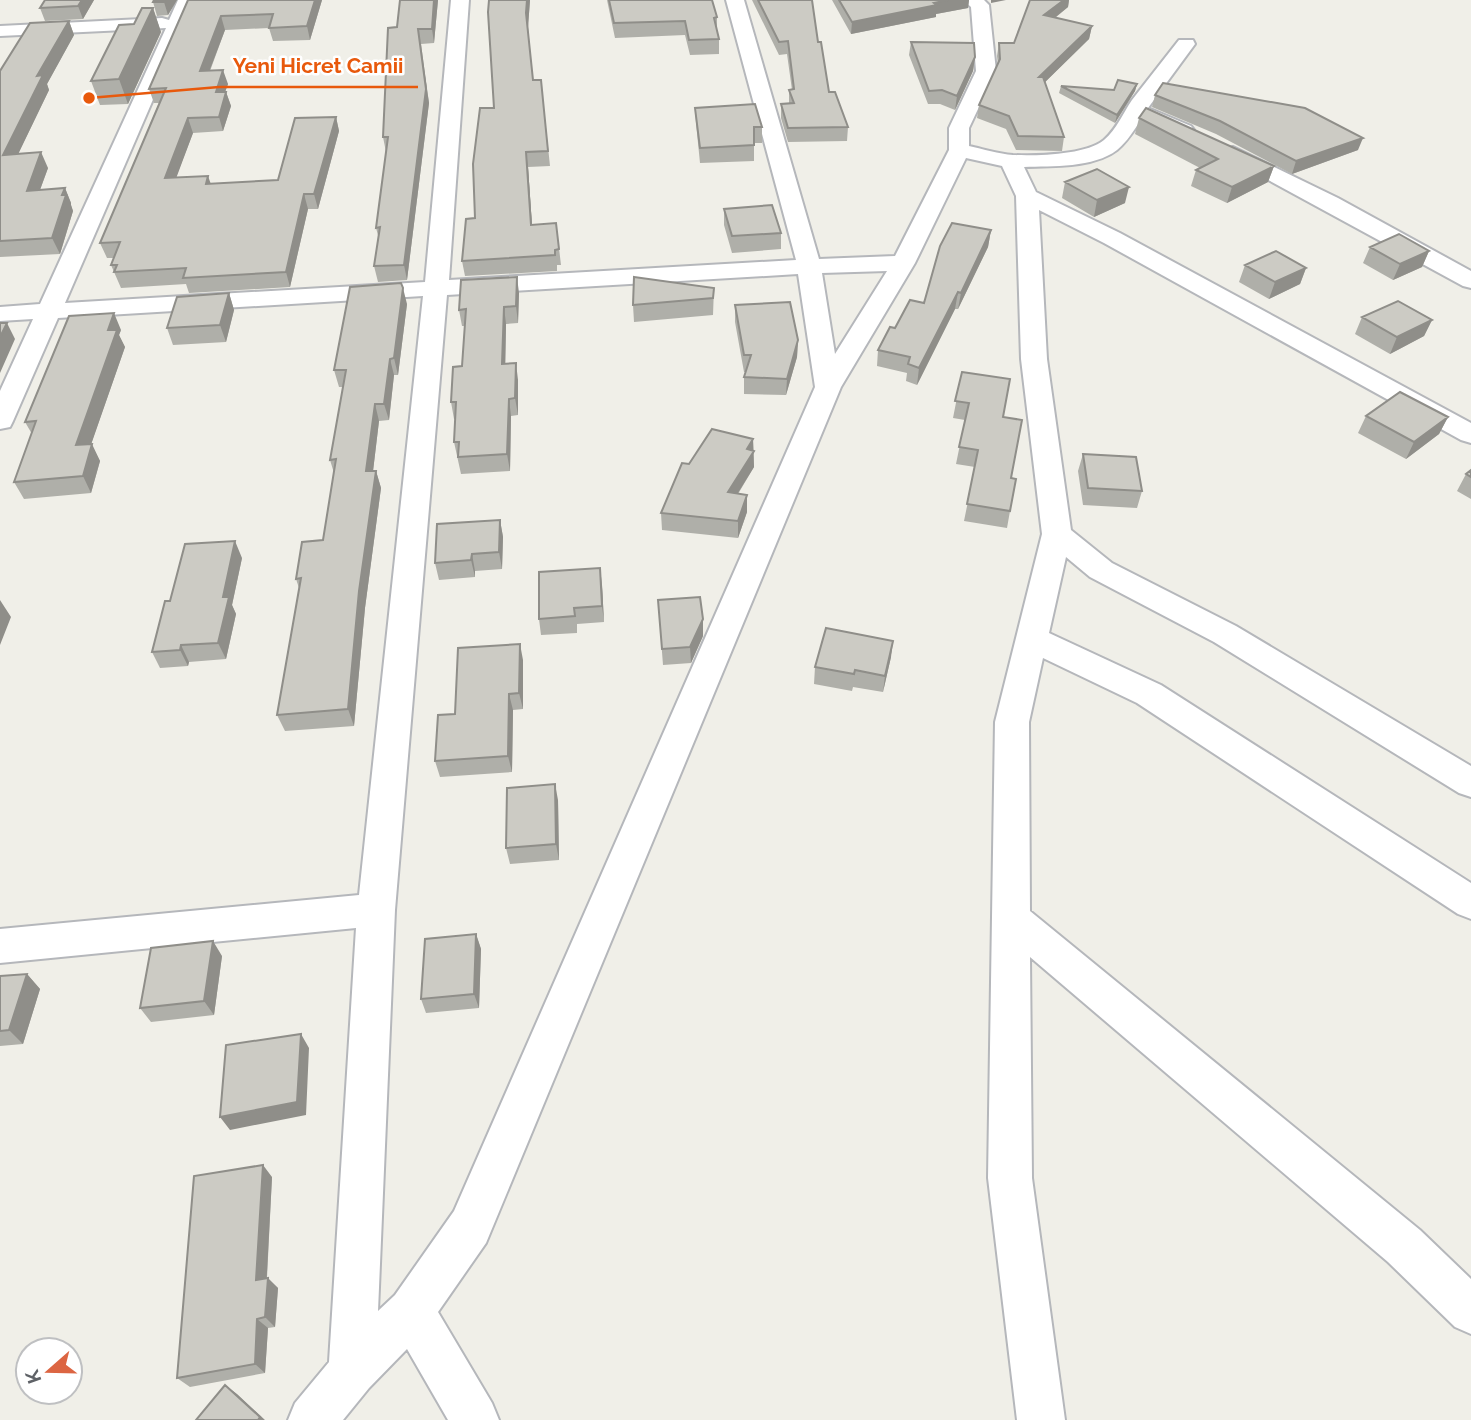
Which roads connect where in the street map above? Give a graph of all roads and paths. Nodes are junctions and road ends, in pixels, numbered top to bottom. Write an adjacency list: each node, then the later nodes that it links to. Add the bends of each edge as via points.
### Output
1 (187, 0): 5 (street)
2 (460, 0): 15 (street)
3 (735, 0): 13 (street)
4 (981, 2): 9 (street, via 986,71 959,128)
5 (178, 23): 6 (street); 16 (street)
6 (0, 31)
7 (1186, 44): 8 (street)
8 (1138, 111): 10 (street, via 1103,151); 14 (street, via 1213,143)
9 (958, 150): 10 (street); 12 (street)
10 (1011, 161): 11 (street)
11 (1027, 196): 20 (street, via 1112,237); 21 (street, via 1034,359)
12 (903, 263): 13 (street); 18 (street)
13 (808, 266): 15 (street); 18 (street)
14 (1471, 281)
15 (436, 288): 16 (street); 25 (street)
16 (50, 311): 17 (street); 19 (street)
17 (0, 314)
18 (828, 387): 28 (street, via 470,1227)
19 (0, 421)
20 (1471, 434)
21 (1057, 534): 22 (street); 23 (street, via 1101,570 1225,634)
22 (1032, 639): 24 (street, via 1149,694); 26 (street, via 1012,722)
23 (1471, 783)
24 (1471, 903)
25 (376, 910): 27 (street); 30 (street)
26 (1011, 918): 29 (street, via 1404,1246); 33 (street, via 1010,1178)
27 (0, 946)
28 (411, 1311): 30 (street); 32 (street)
29 (1471, 1311)
30 (352, 1371): 31 (street)
31 (312, 1420)
32 (475, 1420)
33 (1041, 1420)

